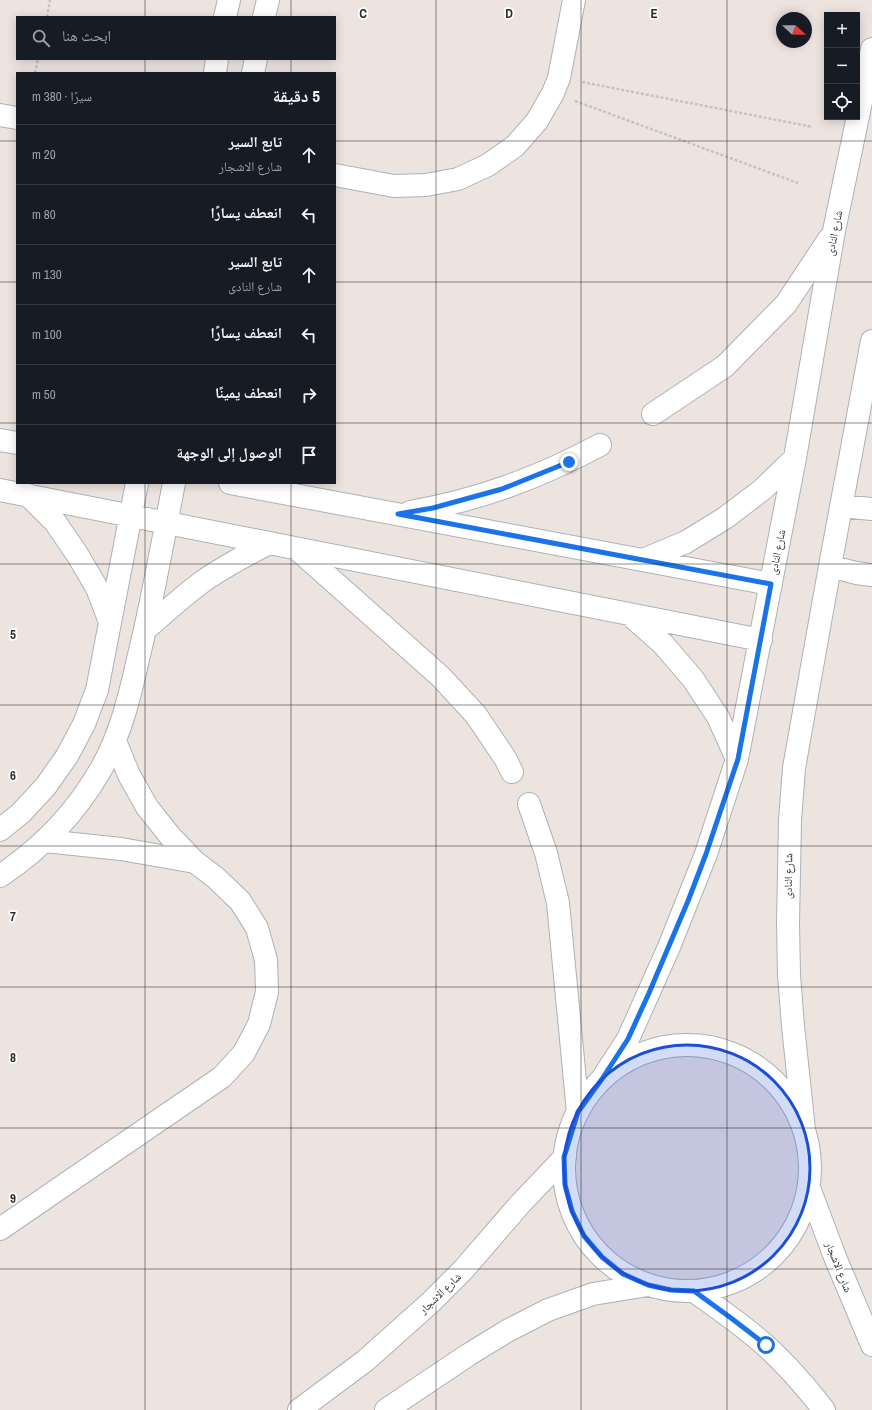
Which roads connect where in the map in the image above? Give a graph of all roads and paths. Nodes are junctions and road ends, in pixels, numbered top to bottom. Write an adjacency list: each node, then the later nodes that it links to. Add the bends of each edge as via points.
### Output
1 (50, 0): 5 (path)
2 (228, 0): 6 (street)
3 (268, 0): 7 (street)
4 (574, 0): 13 (street)
5 (46, 16)
6 (225, 16)
7 (264, 16)
8 (872, 50): 19 (street, شارع النادى)
9 (38, 60): 11 (path)
10 (217, 60): 12 (street)
11 (35, 72)
12 (215, 72)
13 (556, 86): 16 (path); 17 (street, via 537,121 515,146 488,165 458,179 426,185 394,186); 18 (path)
14 (0, 115): 15 (street)
15 (16, 118)
16 (813, 127)
17 (336, 176)
18 (798, 183)
19 (834, 231): 21 (street, via 781,310 725,366); 25 (street, شارع النادى)
20 (872, 341): 32 (street, شارع النادى)
21 (653, 414)
22 (0, 440): 23 (street)
23 (16, 443)
24 (600, 445): 34 (street, via 569,462 502,489 433,508)
25 (795, 458): 39 (street, via 762,490 725,518 686,542); 42 (street, شارع النادى)
26 (137, 484): 35 (street)
27 (174, 484): 36 (street)
28 (241, 484): 29 (street)
29 (263, 486): 34 (street)
30 (0, 490): 31 (street)
31 (28, 495): 35 (street); 44 (street, via 55,522 77,554 97,588)
32 (841, 506): 33 (street); 40 (street, شارع النادى)
33 (872, 509)
34 (398, 514): 39 (street)
35 (131, 516): 36 (street); 44 (street)
36 (166, 522): 37 (street); 45 (street)
37 (269, 543): 38 (street); 45 (street, via 203,581)
38 (296, 548): 43 (street); 49 (street, via 441,677 476,715)
39 (643, 560): 42 (street)
40 (830, 566): 41 (street); 58 (street, شارع النادى, via 794,768 790,820 789,975)
41 (872, 575)
42 (771, 584): 46 (street, شارع النادى)
43 (628, 614): 46 (street); 48 (street, via 663,644 693,679 718,718)
44 (110, 622): 51 (street, via 97,690 84,724 67,756 46,786)
45 (145, 630): 47 (street, via 128,703)
46 (761, 640): 48 (street, شارع النادى)
47 (115, 741): 53 (street, via 85,795); 54 (street, via 129,775 147,807)
48 (738, 759): 56 (street, شارع النادى, via 706,854 669,947 628,1039)
49 (512, 772)
50 (529, 804): 57 (street, via 546,852 558,903)
51 (10, 811): 52 (street)
52 (0, 830)
53 (45, 841): 54 (street, via 120,849); 55 (street)
54 (195, 862): 61 (street, via 240,901 257,928 266,960 266,992 259,1024 244,1053 222,1077)
55 (0, 876)
56 (602, 1079): 57 (street, شارع النادى); 58 (street, via 627,1061 656,1048 686,1044 717,1048 746,1059 772,1077 791,1101)
57 (578, 1112): 59 (street)
58 (804, 1130): 60 (street, via 809,1148)
59 (564, 1157): 62 (street, via 565,1185 572,1211 584,1236 602,1257 623,1274); 65 (street, شارع الاشجار, via 431,1302 365,1361)
60 (809, 1188): 63 (street, via 801,1214 788,1239 770,1260 747,1276 722,1286); 64 (street, شارع الاشجار)
61 (0, 1229)
62 (648, 1285): 63 (street); 66 (street, via 593,1294 548,1310 481,1346)
63 (694, 1291): 67 (street, via 766,1345)
64 (872, 1345)
65 (299, 1410)
66 (386, 1410)
67 (824, 1410)

